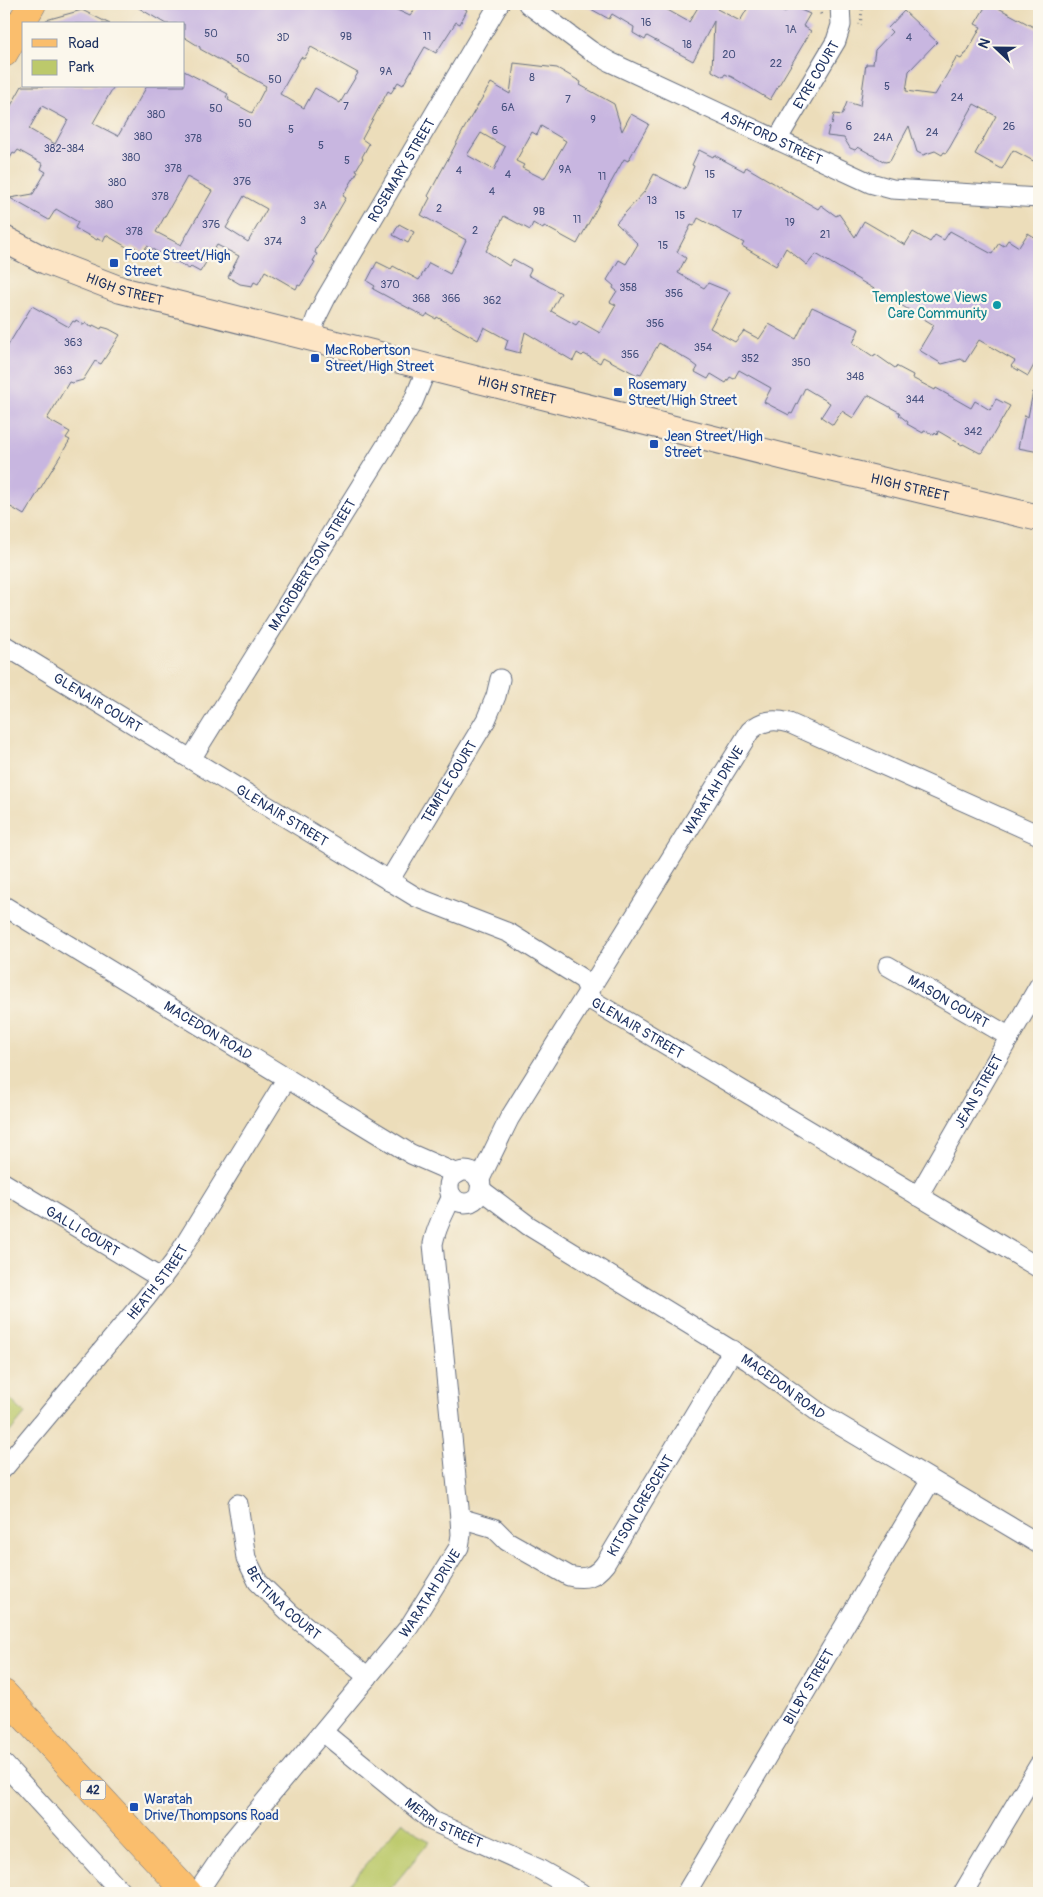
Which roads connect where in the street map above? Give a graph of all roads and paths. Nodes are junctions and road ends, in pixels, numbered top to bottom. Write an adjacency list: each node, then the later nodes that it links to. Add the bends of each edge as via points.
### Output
1 (32, 4): 5 (main road)
2 (499, 4): 9 (street, ROSEMARY STREET, via 326,298)
3 (528, 4): 6 (street, ASHFORD STREET, via 610,62)
4 (840, 4): 6 (street, EYRE COURT, via 841,26 836,41)
5 (4, 53)
6 (777, 140): 7 (street, ASHFORD STREET, via 881,188)
7 (1039, 198)
8 (4, 239): 9 (main road, HIGH STREET, via 46,261 121,290)
9 (309, 338): 10 (main road, HIGH STREET)
10 (427, 368): 11 (main road, HIGH STREET); 14 (street, MACROBERTSON STREET, via 413,402)
11 (1039, 518)
12 (4, 646): 14 (street, GLENAIR COURT)
13 (500, 679): 16 (street, TEMPLE COURT, via 486,720)
14 (191, 759): 16 (street, GLENAIR STREET)
15 (1039, 835): 20 (street, WARATAH DRIVE, via 789,723 768,720 750,731)
16 (389, 880): 20 (street, GLENAIR STREET, via 426,902 509,933 584,980)
17 (4, 906): 22 (street, MACEDON ROAD)
18 (888, 966): 21 (street, MASON COURT)
19 (1039, 986): 21 (street, JEAN STREET)
20 (588, 990): 24 (street, WARATAH DRIVE); 25 (street, GLENAIR STREET, via 593,1001)
21 (1010, 1037): 25 (street, JEAN STREET)
22 (287, 1078): 24 (street, MACEDON ROAD); 27 (street, HEATH STREET, via 184,1249)
23 (4, 1183): 27 (street, GALLI COURT)
24 (465, 1188): 28 (street, MACEDON ROAD); 32 (street, WARATAH DRIVE, via 435,1234 434,1256)
25 (918, 1196): 26 (street, GLENAIR STREET)
26 (1039, 1268)
27 (162, 1279): 29 (street, HEATH STREET)
28 (733, 1350): 30 (street, MACEDON ROAD, via 821,1414); 32 (street, KITSON CRESCENT, via 599,1571 585,1578 568,1576 507,1540 483,1536)
29 (4, 1468)
30 (931, 1480): 33 (street, MACEDON ROAD); 43 (street, BILBY STREET)
31 (238, 1504): 34 (street, BETTINA COURT, via 246,1558 258,1582 290,1613)
32 (460, 1527): 34 (street, WARATAH DRIVE, via 455,1556 409,1627)
33 (1039, 1544)
34 (368, 1676): 37 (street, WARATAH DRIVE)
35 (4, 1694): 40 (main road, 42)
36 (4, 1718): 40 (main road, 42)
37 (323, 1732): 40 (street, WARATAH DRIVE, via 232,1841); 42 (street, MERRI STREET, via 432,1821 539,1869)
38 (4, 1764): 41 (street)
39 (1039, 1765): 44 (street)
40 (181, 1892)
41 (122, 1893)
42 (581, 1893)
43 (686, 1893)
44 (963, 1893)

